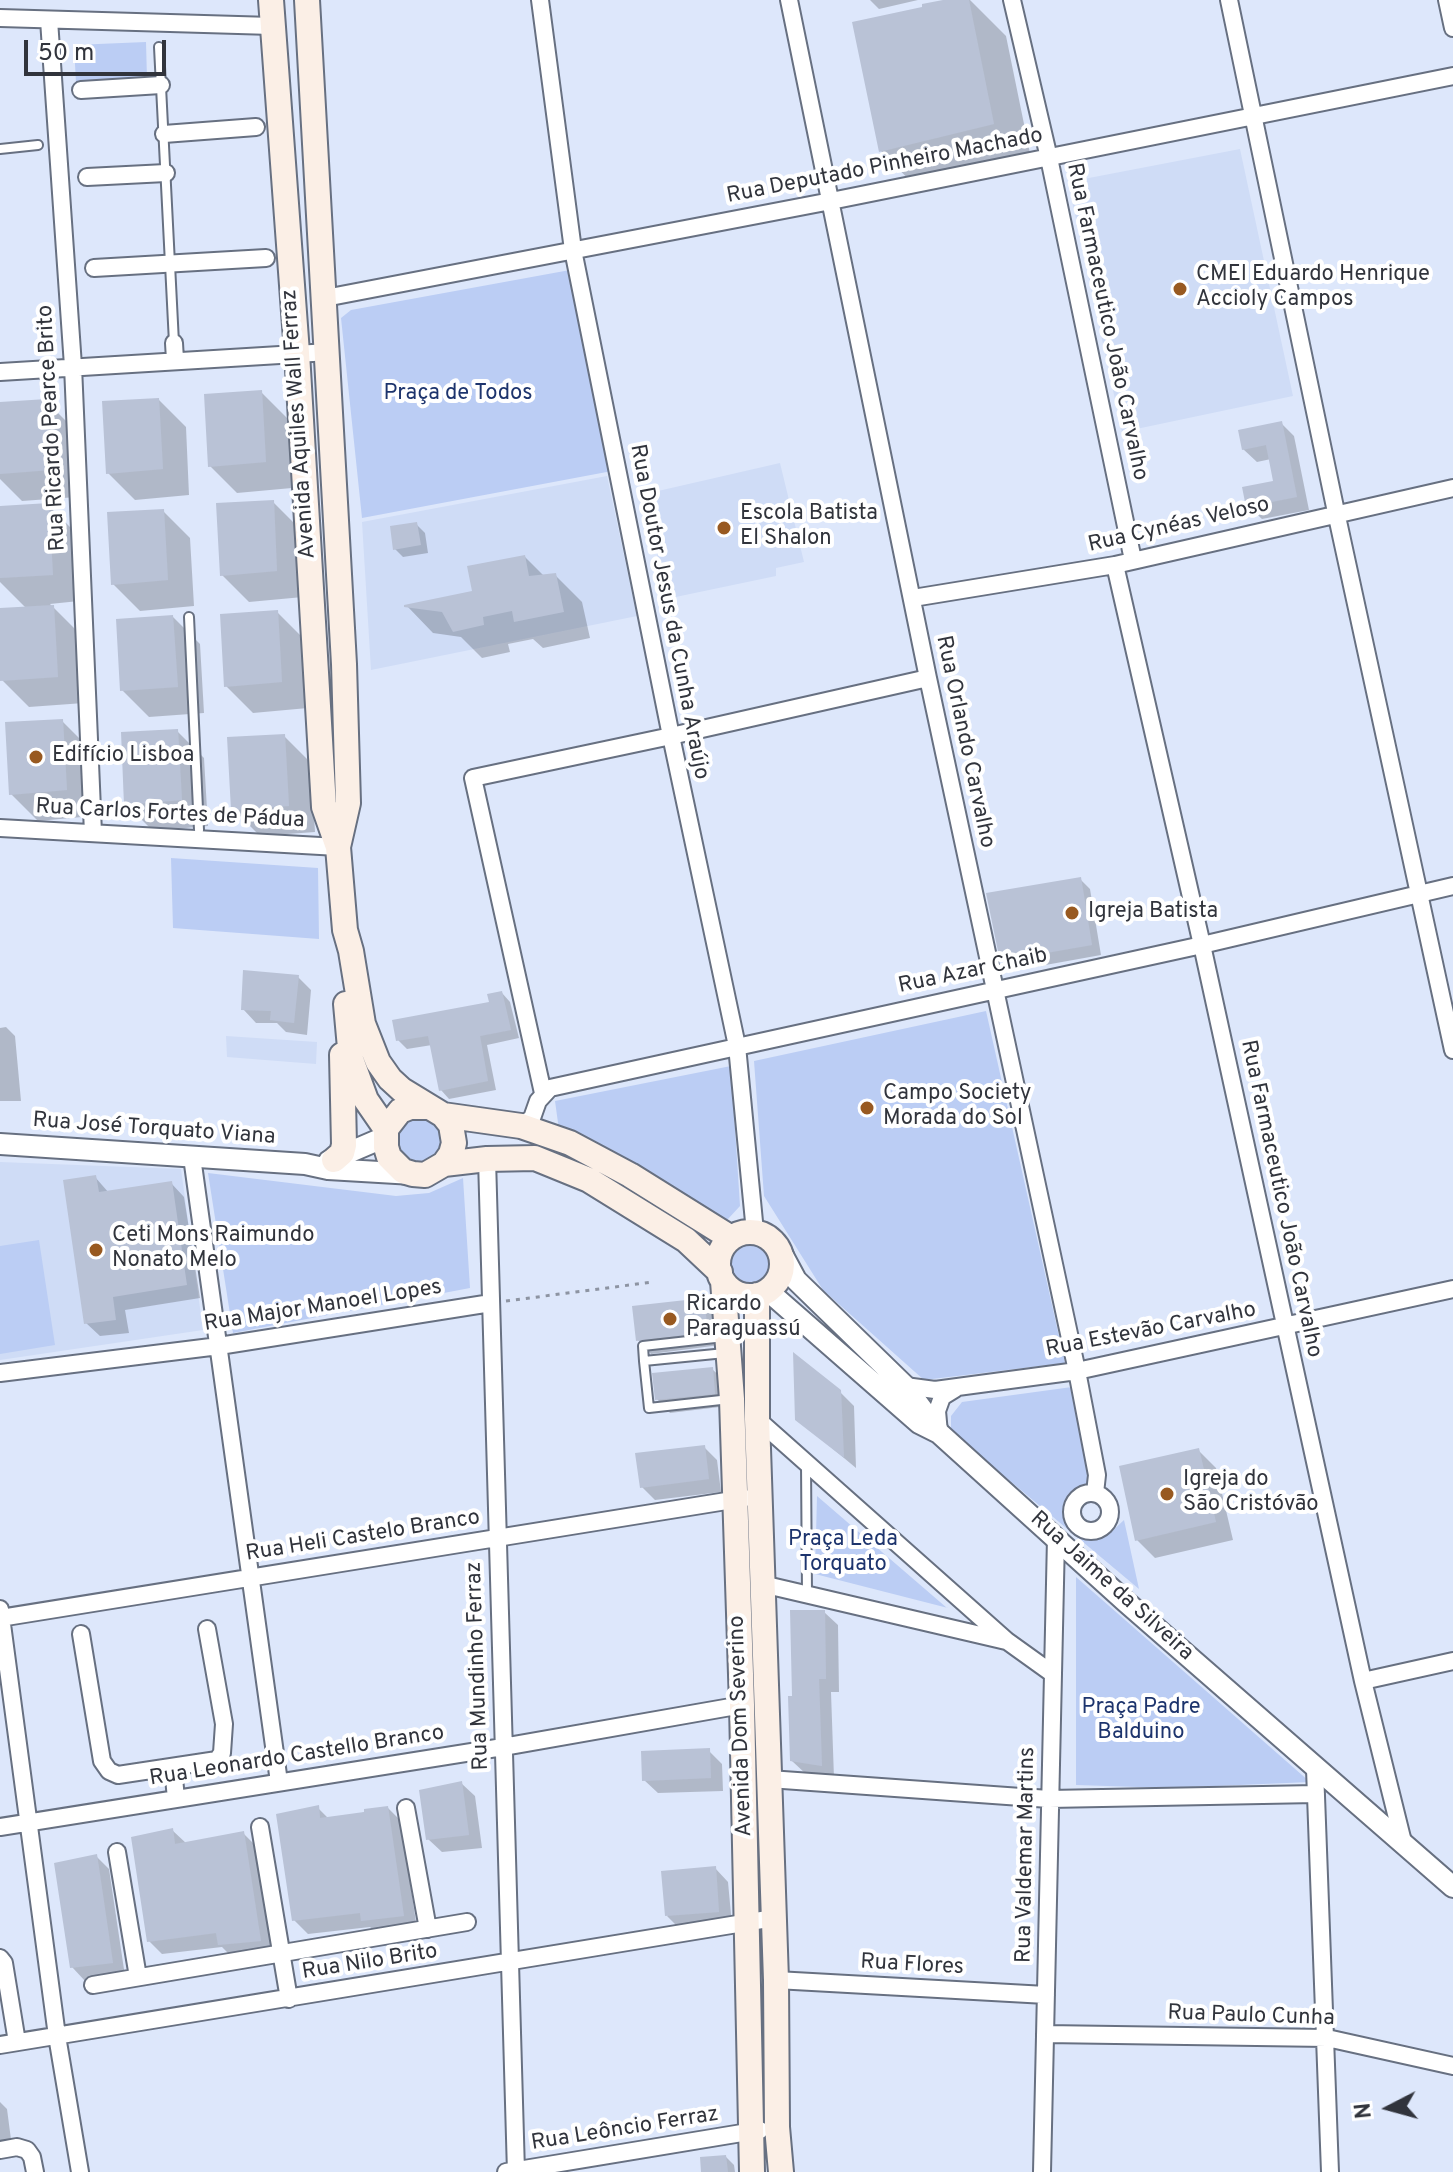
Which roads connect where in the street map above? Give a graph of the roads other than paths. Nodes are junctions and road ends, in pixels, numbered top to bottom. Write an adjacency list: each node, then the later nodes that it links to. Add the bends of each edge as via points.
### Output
1 (271, 0): 10 (main road, Avenida Aquiles Wall Ferraz)
2 (307, 0): 29 (main road, Avenida Aquiles Wall Ferraz)
3 (540, 0): 25 (street, Rua Doutor Jesus da Cunha Araújo)
4 (789, 0): 24 (street, Rua Orlando Carvalho)
5 (1012, 0): 21 (street, Rua Farmaceutico João Carvalho)
6 (1229, 0): 16 (street)
7 (1447, 0): 11 (street)
8 (0, 18): 9 (street)
9 (49, 20): 10 (street); 33 (street, Rua Ricardo Pearce Brito)
10 (272, 26): 32 (main road, Avenida Aquiles Wall Ferraz)
11 (1453, 28)
12 (159, 47): 14 (lane)
13 (1453, 76): 16 (street, Rua Deputado Pinheiro Machado)
14 (161, 85): 15 (street); 18 (lane)
15 (81, 90)
16 (1253, 117): 21 (street, Rua Deputado Pinheiro Machado); 36 (street)
17 (256, 127): 18 (street)
18 (164, 134): 22 (lane)
19 (38, 145): 20 (lane)
20 (0, 149)
21 (1049, 158): 24 (street, Rua Deputado Pinheiro Machado); 37 (street, Rua Farmaceutico João Carvalho)
22 (166, 173): 23 (street); 27 (lane)
23 (87, 177)
24 (831, 201): 25 (street, Rua Deputado Pinheiro Machado); 39 (street, Rua Orlando Carvalho)
25 (573, 250): 29 (street, Rua Deputado Pinheiro Machado); 42 (street, Rua Doutor Jesus da Cunha Araújo)
26 (266, 258): 27 (street)
27 (170, 264): 28 (street); 30 (lane)
28 (94, 268)
29 (325, 298): 31 (main road, Avenida Aquiles Wall Ferraz)
30 (175, 352): 32 (street); 33 (street)
31 (329, 352): 32 (street); 46 (main road, Avenida Aquiles Wall Ferraz, via 348,803)
32 (297, 353): 46 (main road, Avenida Aquiles Wall Ferraz, via 324,807)
33 (73, 366): 34 (street); 44 (street, Rua Ricardo Pearce Brito)
34 (0, 372)
35 (1453, 488): 36 (street, Rua Cynéas Veloso)
36 (1336, 512): 37 (street, Rua Cynéas Veloso); 48 (street)
37 (1133, 560): 38 (street, Rua Cynéas Veloso)
38 (1115, 565): 39 (street, Rua Cynéas Veloso); 50 (street, Rua Farmaceutico João Carvalho)
39 (913, 598): 41 (street, Rua Orlando Carvalho)
40 (189, 617): 45 (lane)
41 (928, 678): 42 (street); 51 (street, Rua Orlando Carvalho)
42 (671, 736): 53 (street, Rua Doutor Jesus da Cunha Araújo); 55 (street, via 473,778)
43 (0, 828): 44 (street, Rua Carlos Fortes de Pádua)
44 (93, 833): 45 (street, Rua Carlos Fortes de Pádua)
45 (199, 834): 46 (street, Rua Carlos Fortes de Pádua)
46 (338, 847): 49 (main road, Avenida Aquiles Wall Ferraz)
47 (1453, 886): 48 (street, Rua Azar Chaib)
48 (1421, 894): 50 (street, Rua Azar Chaib); 54 (street)
49 (345, 930): 52 (main road, Avenida Aquiles Wall Ferraz, via 341,951); 56 (main road, Avenida Aquiles Wall Ferraz, via 363,1024 378,1062 390,1079)
50 (1202, 945): 51 (street, Rua Azar Chaib); 72 (street, Rua Farmaceutico João Carvalho)
51 (994, 991): 53 (street, Rua Azar Chaib); 76 (street, Rua Orlando Carvalho)
52 (346, 1001): 58 (main road, Avenida Aquiles Wall Ferraz, via 351,1059); 62 (main road, via 344,1145)
53 (737, 1046): 55 (street, Rua Azar Chaib); 66 (street, Rua Doutor Jesus da Cunha Araújo)
54 (1453, 1050)
55 (543, 1093): 57 (street, via 532,1118)
56 (436, 1111): 57 (main road); 58 (main road, via 400,1111); 64 (main road, via 451,1125 454,1143)
57 (521, 1126): 66 (main road, via 570,1143)
58 (386, 1133): 62 (street, Rua José Torquato Viana); 65 (main road, via 395,1165)
59 (0, 1144): 60 (street, Rua José Torquato Viana)
60 (192, 1157): 63 (street, Rua José Torquato Viana); 74 (street)
61 (487, 1159): 64 (main road); 68 (main road, via 535,1158 589,1180 686,1240); 71 (street, Rua Mundinho Ferraz)
62 (334, 1160): 63 (street, Rua José Torquato Viana)
63 (305, 1164): 65 (street, Rua José Torquato Viana)
64 (444, 1164): 65 (main road, via 425,1175)
65 (413, 1174)
66 (743, 1235): 67 (main road, via 773,1241); 68 (main road, via 720,1253)
67 (781, 1252): 70 (main road, via 781,1274); 78 (street, via 796,1280)
68 (722, 1277): 70 (main road, via 738,1294); 73 (main road, Avenida Dom Severino)
69 (1453, 1289): 72 (street, Rua Estevão Carvalho)
70 (762, 1293): 81 (main road, Avenida Dom Severino); 82 (street, Rua Jaime da Silveira, via 919,1423)
71 (491, 1303): 74 (street, Rua Major Manoel Lopes); 87 (street, Rua Mundinho Ferraz)
72 (1285, 1326): 76 (street, Rua Estevão Carvalho); 98 (street, Rua Farmaceutico João Carvalho)
73 (730, 1345): 75 (lane); 75 (lane, via 643,1346); 80 (main road, Avenida Dom Severino)
74 (219, 1346): 77 (street, Rua Major Manoel Lopes); 89 (street)
75 (644, 1361): 80 (lane, via 649,1408)
76 (1077, 1371): 79 (street, Rua Estevão Carvalho); 84 (street, Rua Orlando Carvalho, via 1097,1475)
77 (0, 1373)
78 (905, 1386): 79 (street, Rua Estevão Carvalho); 82 (street)
79 (960, 1386): 82 (street, via 942,1397)
80 (732, 1399): 86 (main road, Avenida Dom Severino)
81 (757, 1419): 83 (street); 85 (main road, Avenida Dom Severino)
82 (939, 1433): 88 (street, Rua Jaime da Silveira)
83 (806, 1463): 91 (lane); 95 (street)
84 (1095, 1493)
85 (760, 1497): 86 (street, Rua Heli Castelo Branco); 90 (main road, Avenida Dom Severino)
86 (734, 1499): 87 (street, Rua Heli Castelo Branco); 99 (main road, Avenida Dom Severino)
87 (498, 1538): 89 (street, Rua Heli Castelo Branco); 100 (street, Rua Mundinho Ferraz)
88 (1056, 1538): 97 (street, Rua Valdemar Martins); 102 (street, Rua Jaime da Silveira)
89 (250, 1577): 92 (street, Rua Heli Castelo Branco); 104 (street)
90 (762, 1584): 91 (street); 103 (main road, Avenida Dom Severino)
91 (807, 1595): 95 (street)
92 (0, 1615): 109 (street)
93 (207, 1629): 101 (street, via 224,1724 222,1753 217,1760)
94 (81, 1634): 101 (street, via 102,1761 118,1775)
95 (1007, 1641): 97 (street)
96 (1453, 1661): 98 (street)
97 (1053, 1674): 107 (street, Rua Valdemar Martins)
98 (1363, 1681): 112 (street, Rua Farmaceutico João Carvalho)
99 (742, 1705): 100 (street, Rua Leonardo Castello Branco); 117 (main road, Avenida Dom Severino)
100 (503, 1747): 104 (street, Rua Leonardo Castello Branco); 121 (street, Rua Mundinho Ferraz)
101 (173, 1767): 106 (street)
102 (1315, 1769): 105 (street); 112 (street, Rua Jaime da Silveira)
103 (769, 1779): 107 (street); 115 (main road, Avenida Dom Severino)
104 (279, 1782): 106 (street, Rua Leonardo Castello Branco)
105 (1316, 1794): 107 (street); 129 (street)
106 (176, 1799): 109 (street, Rua Leonardo Castello Branco)
107 (1049, 1799): 125 (street, Rua Valdemar Martins)
108 (406, 1808): 118 (street)
109 (28, 1823): 110 (street, Rua Leonardo Castello Branco); 128 (street)
110 (0, 1827)
111 (260, 1827): 119 (street)
112 (1403, 1842): 114 (street, Rua Jaime da Silveira)
113 (117, 1852): 122 (street)
114 (1453, 1887)
115 (774, 1918): 117 (street, Rua Nilo Brito); 123 (main road, Avenida Dom Severino)
116 (467, 1922): 118 (street)
117 (747, 1923): 121 (street, Rua Nilo Brito); 133 (main road, Avenida Dom Severino)
118 (428, 1929): 119 (street)
119 (282, 1953): 122 (street); 126 (street)
120 (0, 1958): 130 (street)
121 (510, 1963): 126 (street, Rua Nilo Brito); 135 (street, Rua Mundinho Ferraz)
122 (138, 1977): 124 (street)
123 (776, 1980): 125 (street, Rua Flores); 132 (main road, Avenida Dom Severino)
124 (93, 1985)
125 (1046, 1995): 127 (street, Rua Valdemar Martins)
126 (289, 1999): 128 (street, Rua Nilo Brito)
127 (1045, 2034): 129 (street, Rua Paulo Cunha); 140 (street, Rua Valdemar Martins)
128 (57, 2036): 130 (street, Rua Nilo Brito); 137 (street)
129 (1327, 2038): 131 (street, Rua Paulo Cunha); 141 (street)
130 (8, 2044)
131 (1453, 2066)
132 (777, 2127): 133 (street, Rua Leôncio Ferraz); 139 (main road, Avenida Dom Severino)
133 (751, 2132): 135 (street, Rua Leôncio Ferraz); 138 (main road, Avenida Dom Severino)
134 (0, 2150): 136 (street, via 27,2150)
135 (512, 2171)
136 (35, 2172)
137 (80, 2172)
138 (752, 2172)
139 (781, 2172)
140 (1042, 2172)
141 (1330, 2172)

